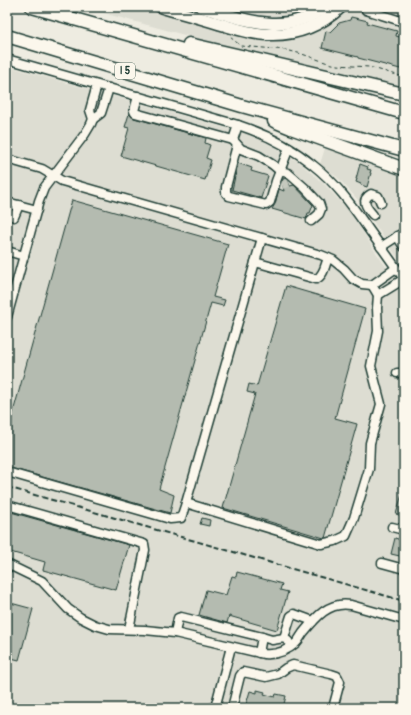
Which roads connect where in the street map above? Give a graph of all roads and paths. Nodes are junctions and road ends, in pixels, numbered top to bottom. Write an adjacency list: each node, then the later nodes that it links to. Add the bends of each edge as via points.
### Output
1 (32, 7): 11 (highway)
2 (161, 7): 7 (main road)
3 (201, 7): 7 (main road)
4 (324, 7): 7 (main road, via 312,15 278,24 263,24)
5 (341, 7): 7 (main road, via 307,29 282,34 261,34)
6 (369, 7): 8 (street, via 366,10)
7 (223, 15)
8 (404, 24)
9 (227, 35): 13 (path, via 241,46 286,50 337,65 369,67)
10 (7, 36): 18 (highway, I 5)
11 (172, 47): 16 (highway, via 185,43); 19 (highway)
12 (7, 59): 14 (street)
13 (404, 77)
14 (97, 85): 15 (street); 20 (street, via 90,110)
15 (109, 88): 17 (street); 20 (street, via 101,113)
16 (404, 94)
17 (138, 96): 21 (street); 22 (street, via 135,114)
18 (242, 106): 24 (highway, I 5); 26 (highway, I 5, via 291,128)
19 (404, 113)
20 (93, 119): 28 (street, via 86,134)
21 (238, 125): 22 (street); 23 (street)
22 (235, 143): 27 (street, via 241,149 260,156); 29 (street, via 226,187 229,196 266,205)
23 (289, 148): 27 (street); 39 (street, via 326,176 350,202)
24 (404, 150)
25 (7, 159): 28 (street, via 42,169)
26 (404, 169)
27 (280, 171): 29 (street); 29 (street, via 288,173)
28 (54, 176): 33 (street, via 44,188); 38 (street, via 62,181)
29 (285, 181): 36 (street, via 305,188 319,203 319,214)
30 (7, 202): 32 (street)
31 (381, 203): 34 (street, via 378,196 367,196 365,204)
32 (19, 205): 33 (street); 35 (street)
33 (37, 210): 42 (street)
34 (373, 215)
35 (14, 217)
36 (311, 221)
37 (400, 234): 39 (street); 40 (street)
38 (262, 238): 43 (street); 44 (street)
39 (382, 247): 45 (street)
40 (404, 247)
41 (7, 252): 42 (street)
42 (24, 256): 48 (street)
43 (328, 258): 44 (street, via 320,278 316,279); 47 (street, via 353,279 362,284)
44 (255, 262): 52 (street)
45 (396, 268): 46 (street); 47 (street)
46 (404, 279): 49 (street)
47 (372, 285): 49 (street)
48 (10, 292): 50 (street)
49 (378, 296): 52 (street, via 378,331 371,366 381,404 370,443 368,469 346,536 322,544)
50 (7, 317)
51 (7, 472): 52 (street, via 170,519 181,518)
52 (186, 504)
53 (7, 505): 61 (street, via 144,544 145,550)
54 (392, 527): 55 (street)
55 (404, 530)
56 (382, 563): 58 (street)
57 (7, 564): 61 (street, via 42,582 62,604 81,618 109,629)
58 (404, 569)
59 (404, 620): 60 (street, via 351,605 337,604 325,610)
60 (313, 621): 64 (street, via 294,614); 65 (street)
61 (129, 630): 62 (street)
62 (175, 634): 63 (street, via 178,618 181,617); 66 (street)
63 (262, 638): 64 (street); 67 (street)
64 (284, 638): 65 (street)
65 (291, 646): 67 (street, via 277,653)
66 (231, 647): 67 (street); 68 (street)
67 (259, 653)
68 (215, 708)
69 (232, 708): 70 (street, via 240,676 244,672 266,677 278,674 293,665 337,676 340,682)
70 (333, 708)

